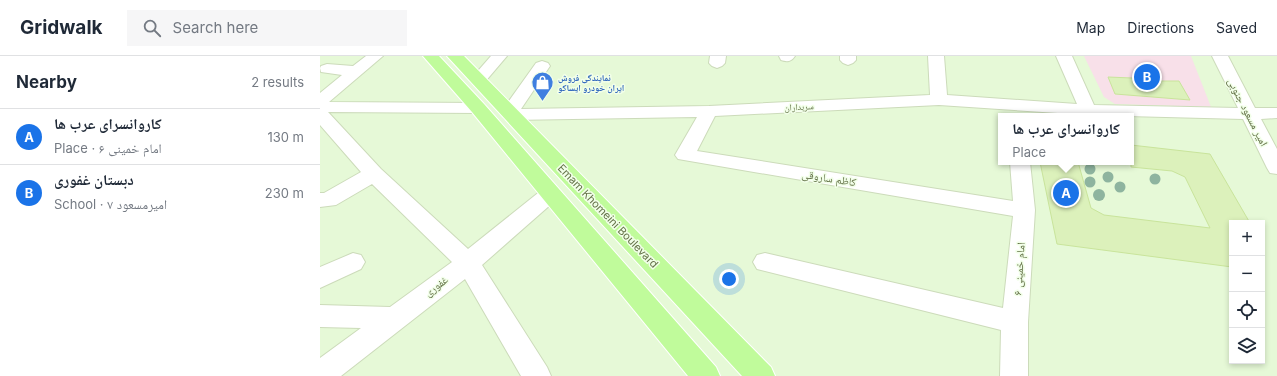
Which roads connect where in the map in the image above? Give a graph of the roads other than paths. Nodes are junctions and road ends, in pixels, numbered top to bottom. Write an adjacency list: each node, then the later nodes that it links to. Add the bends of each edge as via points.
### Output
1 (375, 56): 9 (street)
2 (499, 56): 10 (street)
3 (936, 56): 11 (street)
4 (1064, 56): 16 (street)
5 (1220, 56): 20 (street, امیر مسعود جنوبی)
6 (448, 61): 10 (main road, Emam Khomeini Boulevard); 14 (main road, Emam Khomeini Boulevard)
7 (542, 66): 19 (street)
8 (327, 69): 9 (street)
9 (357, 71): 12 (street)
10 (478, 80): 19 (main road, Emam Khomeini Boulevard)
11 (939, 100): 15 (street, سربداران); 17 (street, سربداران)
12 (320, 102)
13 (320, 107): 14 (street)
14 (478, 108): 25 (main road, Emam Khomeini Boulevard)
15 (1015, 110): 16 (street, سربداران)
16 (1088, 110): 20 (street, سربداران)
17 (709, 111): 19 (street, سربداران); 27 (street, کاظم ساروقی, via 685,155)
18 (320, 114): 24 (street)
19 (510, 114): 38 (main road, Emam Khomeini Boulevard)
20 (1248, 114): 21 (street, سربداران); 23 (street, امیر مسعود جنوبی)
21 (1277, 114)
22 (1020, 165): 27 (street, امام خمینی ۶)
23 (1277, 168)
24 (374, 174): 26 (street, via 328,200); 30 (street)
25 (550, 194): 30 (street, غفوری); 36 (main road, Emam Khomeini Boulevard)
26 (320, 200)
27 (1024, 210): 34 (street, امام خمینی ۶)
28 (353, 262): 31 (street)
29 (765, 262): 34 (street)
30 (468, 263): 33 (street, غفوری); 37 (street)
31 (320, 278)
32 (320, 316): 33 (street)
33 (393, 318): 35 (street, غفوری)
34 (1015, 322): 39 (street, امام خمینی ۶)
35 (320, 375)
36 (703, 375)
37 (537, 376)
38 (762, 376)
39 (1014, 376)

